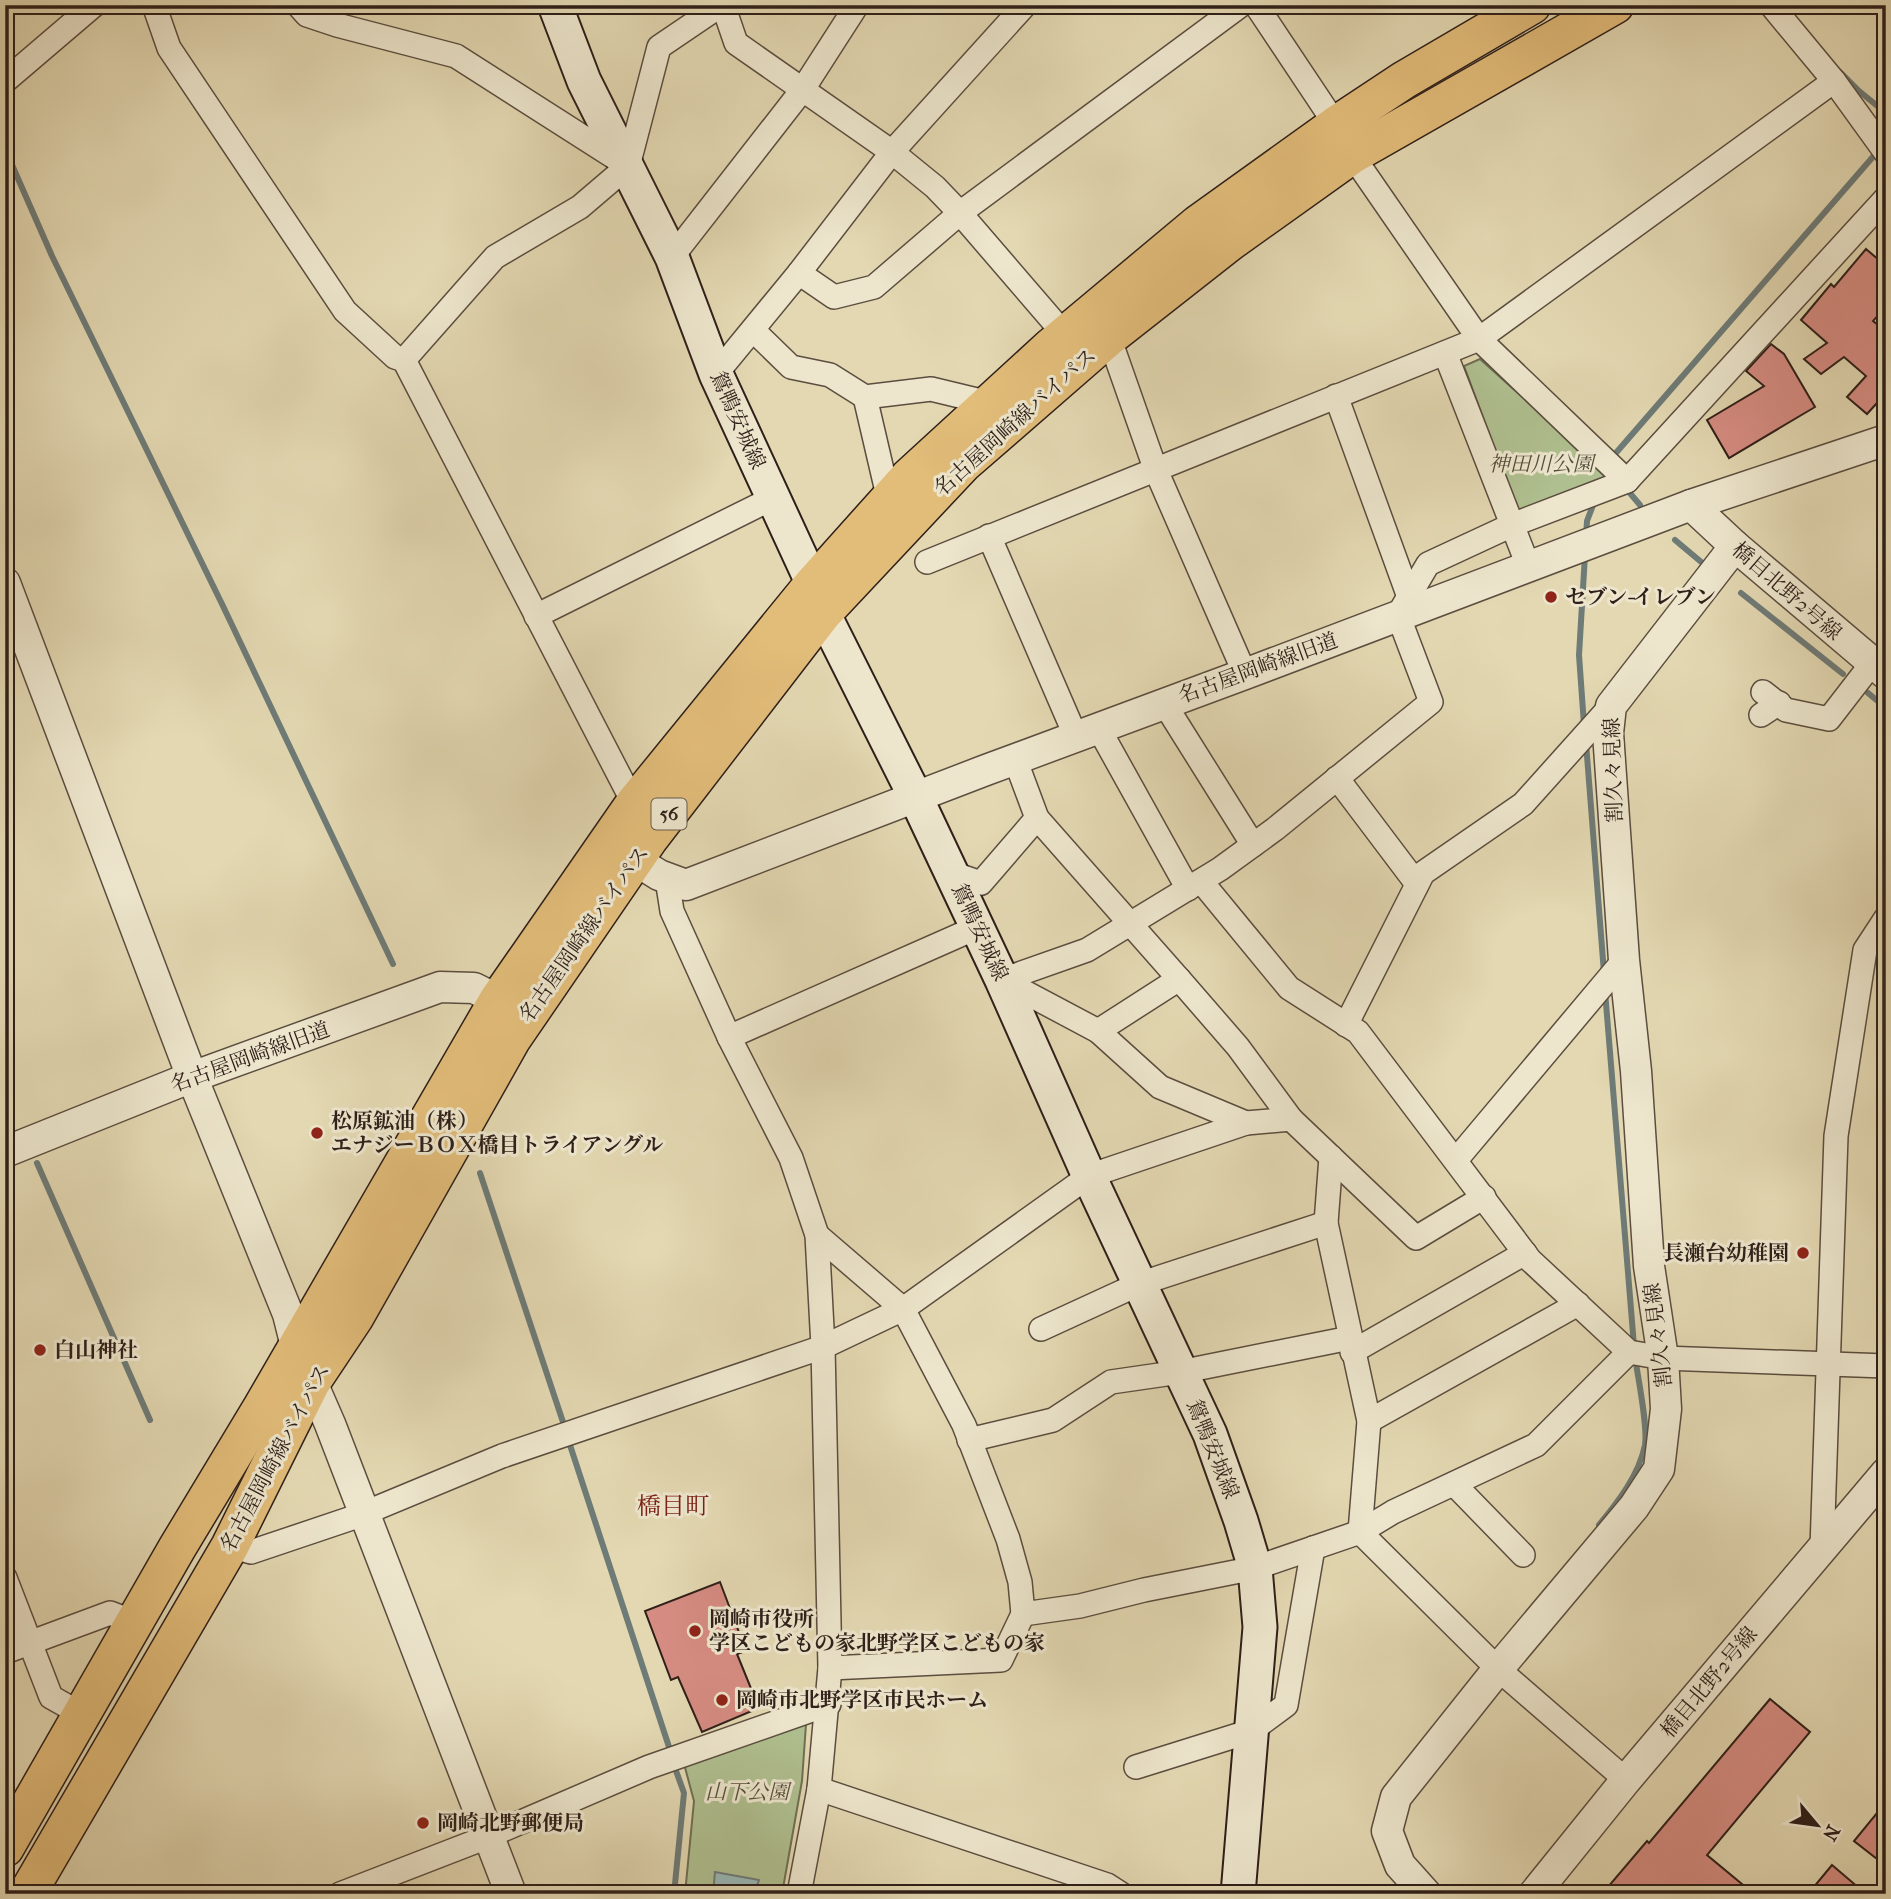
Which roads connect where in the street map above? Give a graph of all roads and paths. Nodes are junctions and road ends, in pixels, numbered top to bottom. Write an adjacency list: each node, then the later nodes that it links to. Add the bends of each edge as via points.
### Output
1 (94, 5): 13 (street)
2 (154, 5): 29 (street, via 169,48 345,312)
3 (298, 5): 19 (street, via 307,15 337,25 456,56)
4 (555, 5): 19 (main road, 鴛鴨安城線, via 584,81)
5 (722, 5): 15 (street, via 736,43); 19 (street, via 659,47)
6 (857, 5): 15 (street)
7 (1025, 5): 17 (street)
8 (1241, 5): 21 (street)
9 (1256, 5): 16 (street)
10 (1532, 5): 16 (main road, 名古屋岡崎線バイパス / 56, via 1404,80)
11 (1615, 5): 16 (main road, 名古屋岡崎線バイパス / 56)
12 (1770, 5): 14 (street)
13 (5, 81)
14 (1834, 81): 18 (street); 27 (street)
15 (803, 89): 17 (street); 22 (street)
16 (1344, 140): 25 (main road, 名古屋岡崎線バイパス / 56, via 1198,224); 26 (main road, 名古屋岡崎線バイパス / 56, via 1230,242); 27 (street)
17 (892, 152): 21 (street); 23 (street)
18 (1886, 153)
19 (628, 166): 22 (main road, 鴛鴨安城線); 29 (street, via 580,207 495,257)
20 (1886, 198): 36 (street)
21 (960, 213): 23 (street, via 874,287 834,297); 25 (street)
22 (672, 257): 30 (main road, 鴛鴨安城線)
23 (799, 273): 24 (street)
24 (752, 330): 30 (street); 32 (street, via 791,368 830,375)
25 (1065, 335): 33 (main road, 名古屋岡崎線バイパス / 56)
26 (1109, 337): 35 (street); 46 (main road, 名古屋岡崎線バイパス / 56)
27 (1479, 338): 28 (street); 36 (street)
28 (1445, 353): 31 (street); 40 (street)
29 (404, 360): 48 (street)
30 (716, 374): 37 (main road, 鴛鴨安城線)
31 (1336, 396): 35 (street); 47 (street)
32 (865, 397): 33 (street, via 931,389); 38 (street)
33 (989, 403): 38 (main road, 名古屋岡崎線バイパス / 56)
34 (1886, 440): 39 (street, 名古屋岡崎線旧道)
35 (1155, 468): 41 (street); 50 (street)
36 (1627, 481): 40 (street)
37 (774, 498): 46 (main road, 鴛鴨安城線); 48 (street)
38 (889, 500): 46 (main road, 名古屋岡崎線バイパス / 56)
39 (1691, 505): 42 (street, 橋目北野2号線); 44 (street, 名古屋岡崎線旧道)
40 (1513, 525): 44 (street); 47 (street, via 1428,564)
41 (989, 536): 43 (street); 54 (street)
42 (1735, 546): 49 (street, 橋目北野2号線); 53 (street, 割久々見線)
43 (927, 562)
44 (1529, 568): 47 (street, 名古屋岡崎線旧道)
45 (5, 583): 76 (street)
46 (818, 598): 57 (main road, 鴛鴨安城線); 58 (main road, 名古屋岡崎線バイパス / 56); 61 (main road, 名古屋岡崎線バイパス / 56)
47 (1404, 606): 50 (street, 名古屋岡崎線旧道); 56 (street, via 1431,702)
48 (536, 615): 58 (street)
49 (1880, 668): 52 (street, via 1829,719)
50 (1245, 674): 51 (street, 名古屋岡崎線旧道)
51 (1164, 703): 54 (street, 名古屋岡崎線旧道); 60 (street)
52 (1768, 703)
53 (1611, 706): 64 (street, via 1523,804 1423,873); 69 (street, 割久々見線, via 1610,774)
54 (1087, 733): 55 (street, 名古屋岡崎線旧道); 65 (street)
55 (1015, 759): 57 (street, 名古屋岡崎線旧道); 59 (street)
56 (1338, 778): 60 (street); 64 (street)
57 (916, 798): 62 (main road, 鴛鴨安城線); 63 (street, 名古屋岡崎線旧道, via 686,886)
58 (634, 804): 72 (main road, 名古屋岡崎線バイパス / 56)
59 (1037, 818): 62 (street, via 981,883); 67 (street)
60 (1253, 845): 65 (street)
61 (635, 860): 63 (street, 名古屋岡崎線旧道); 99 (main road, 名古屋岡崎線バイパス / 56, via 512,1039 355,1318)
62 (952, 873): 68 (main road, 鴛鴨安城線)
63 (667, 879): 75 (street, via 673,911)
64 (1417, 884): 73 (street)
65 (1194, 885): 67 (street); 73 (street, via 1289,988)
66 (1886, 918): 96 (street, via 1865,950 1836,1136)
67 (1131, 925): 70 (street, via 1087,950); 71 (street)
68 (978, 927): 70 (main road, 鴛鴨安城線); 75 (street)
69 (1624, 960): 81 (street); 95 (street, 割久々見線, via 1649,1266)
70 (1002, 979): 74 (street); 82 (main road, 鴛鴨安城線)
71 (1179, 979): 74 (street); 77 (street, via 1238,1047)
72 (498, 1000): 76 (street, 名古屋岡崎線旧道, via 474,988 440,987); 92 (main road, 名古屋岡崎線バイパス / 56)
73 (1346, 1025): 81 (street, via 1358,1032)
74 (1098, 1031): 78 (street, via 1160,1087)
75 (729, 1037): 85 (street, via 791,1158)
76 (192, 1077): 79 (street, 名古屋岡崎線旧道); 92 (street, via 288,1314)
77 (1291, 1119): 78 (street); 80 (street)
78 (1246, 1123): 82 (street)
79 (5, 1152)
80 (1331, 1157): 83 (street, via 1416,1238); 84 (street)
81 (1456, 1160): 83 (street)
82 (1089, 1176): 87 (main road, 鴛鴨安城線); 89 (street)
83 (1484, 1198): 86 (street)
84 (1326, 1223): 87 (street); 91 (street)
85 (817, 1235): 89 (street); 93 (street)
86 (1525, 1253): 88 (street); 91 (street)
87 (1139, 1284): 90 (street); 98 (main road, 鴛鴨安城線)
88 (1578, 1304): 94 (street); 100 (street)
89 (903, 1309): 93 (street); 101 (street)
90 (1041, 1329)
91 (1351, 1345): 98 (street); 100 (street)
92 (296, 1346): 99 (street); 113 (main road, 名古屋岡崎線バイパス / 56)
93 (823, 1347): 104 (street, via 502,1456); 116 (street)
94 (1629, 1352): 95 (street); 103 (street, via 1536,1446)
95 (1663, 1358): 96 (street); 117 (street, 割久々見線, via 1666,1409 1659,1469 1634,1507)
96 (1828, 1363): 97 (street); 108 (street)
97 (1886, 1366)
98 (1180, 1372): 101 (street, via 1111,1382 1053,1420); 110 (main road, 鴛鴨安城線, via 1210,1434)
99 (311, 1383): 104 (street); 106 (main road, 名古屋岡崎線バイパス / 56)
100 (1369, 1422): 105 (street)
101 (970, 1440): 112 (street, via 1008,1539)
102 (1886, 1473): 108 (street, 橋目北野2号線)
103 (1454, 1484): 105 (street); 109 (street)
104 (364, 1513): 106 (street, via 251,1552); 124 (street)
105 (1360, 1532): 107 (street); 117 (street)
106 (230, 1546): 126 (main road, 名古屋岡崎線バイパス / 56)
107 (1313, 1548): 110 (street); 120 (street, via 1286,1705)
108 (1822, 1548): 122 (street, 橋目北野2号線)
109 (1523, 1555)
110 (1255, 1568): 112 (street); 120 (main road, 鴛鴨安城線, via 1260,1627)
111 (5, 1578): 114 (street)
112 (1023, 1614): 116 (street, via 1001,1660)
113 (134, 1622): 114 (street, via 110,1613); 119 (main road, 名古屋岡崎線バイパス / 56)
114 (29, 1643): 115 (street); 119 (street, via 51,1697)
115 (5, 1652)
116 (830, 1668): 118 (street)
117 (1498, 1669): 122 (street); 132 (street, 割久々見線, via 1396,1797 1387,1831 1400,1865)
118 (829, 1704): 123 (street); 124 (street, via 649,1767)
119 (81, 1714): 125 (main road, 名古屋岡崎線バイパス / 56)
120 (1251, 1731): 121 (street); 131 (main road, 鴛鴨安城線)
121 (1136, 1767)
122 (1626, 1780): 133 (street, 橋目北野2号線)
123 (819, 1788): 129 (street); 130 (street, via 1107,1885)
124 (488, 1835): 127 (street); 128 (street)
125 (5, 1848)
126 (27, 1894)
127 (340, 1894)
128 (511, 1894)
129 (799, 1894)
130 (1121, 1894)
131 (1238, 1894)
132 (1426, 1894)
133 (1534, 1894)

